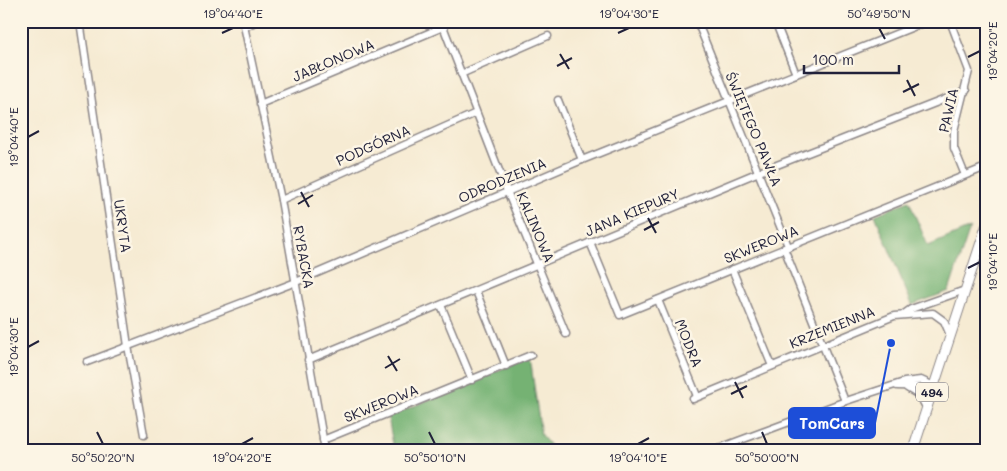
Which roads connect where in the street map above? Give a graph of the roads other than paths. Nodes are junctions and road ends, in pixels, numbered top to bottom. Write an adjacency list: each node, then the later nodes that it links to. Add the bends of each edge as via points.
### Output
1 (80, 21): 37 (street, UKRYTA)
2 (257, 21): 7 (street)
3 (697, 21): 14 (street, ŚWIĘTEGO PAWŁA)
4 (775, 21): 11 (street)
5 (928, 21): 11 (street, ODRODZENIA)
6 (950, 21): 12 (street, PAWIA, via 969,71)
7 (244, 24): 15 (street, RYBACKA)
8 (442, 24): 10 (street, KALINOWA); 15 (street, JABŁONOWA)
9 (548, 36): 10 (street)
10 (461, 74): 16 (street, KALINOWA)
11 (796, 74): 14 (street, ODRODZENIA)
12 (966, 90): 19 (street, JANA KIEPURY); 20 (street, PAWIA, via 954,131 954,148)
13 (558, 100): 17 (street)
14 (728, 101): 17 (street, ODRODZENIA); 19 (street, ŚWIĘTEGO PAWŁA)
15 (260, 104): 22 (street, RYBACKA)
16 (476, 114): 21 (street, KALINOWA); 22 (street, PODGÓRNA)
17 (582, 160): 21 (street, ODRODZENIA)
18 (986, 166): 20 (street, SKWEROWA)
19 (759, 172): 24 (street, JANA KIEPURY); 25 (street, ŚWIĘTEGO PAWŁA)
20 (965, 175): 25 (street, SKWEROWA)
21 (507, 191): 26 (street, KALINOWA); 28 (street, ODRODZENIA)
22 (281, 200): 28 (street, RYBACKA)
23 (986, 227): 29 (main road, 494)
24 (590, 242): 26 (street, JANA KIEPURY); 31 (street, SKWEROWA, via 620,315)
25 (786, 247): 27 (street, SKWEROWA); 36 (street, ŚWIĘTEGO PAWŁA)
26 (538, 264): 30 (street, JANA KIEPURY); 34 (street, KALINOWA)
27 (732, 269): 31 (street, SKWEROWA); 42 (street)
28 (296, 282): 37 (street, ODRODZENIA); 39 (street, RYBACKA)
29 (965, 290): 33 (street, KRZEMIENNA); 35 (main road, 494)
30 (476, 291): 32 (street, JANA KIEPURY); 41 (street)
31 (658, 300): 49 (street, MODRA)
32 (441, 305): 39 (street, JANA KIEPURY); 44 (street)
33 (903, 314): 35 (street, KRZEMIENNA, via 933,314 944,321); 36 (street, KRZEMIENNA)
34 (566, 334)
35 (950, 335): 43 (main road, 494)
36 (824, 344): 42 (street, KRZEMIENNA); 50 (street, ŚWIĘTEGO PAWŁA)
37 (128, 346): 40 (street, ODRODZENIA); 52 (street, UKRYTA)
38 (531, 356): 41 (street, SKWEROWA)
39 (308, 360): 53 (street, RYBACKA)
40 (87, 362)
41 (506, 366): 44 (street, SKWEROWA)
42 (772, 366): 49 (street, KRZEMIENNA)
43 (938, 374): 45 (street); 48 (main road, 494)
44 (472, 380): 53 (street, SKWEROWA)
45 (921, 380): 46 (street); 48 (street)
46 (890, 386): 47 (street); 50 (street)
47 (904, 386): 48 (street); 51 (street, via 917,393)
48 (934, 387): 51 (main road, 494)
49 (695, 397)
50 (845, 401): 55 (street)
51 (926, 409): 56 (main road, 494)
52 (144, 435)
53 (323, 440): 54 (street, RYBACKA)
54 (325, 450)
55 (714, 450)
56 (913, 450)

